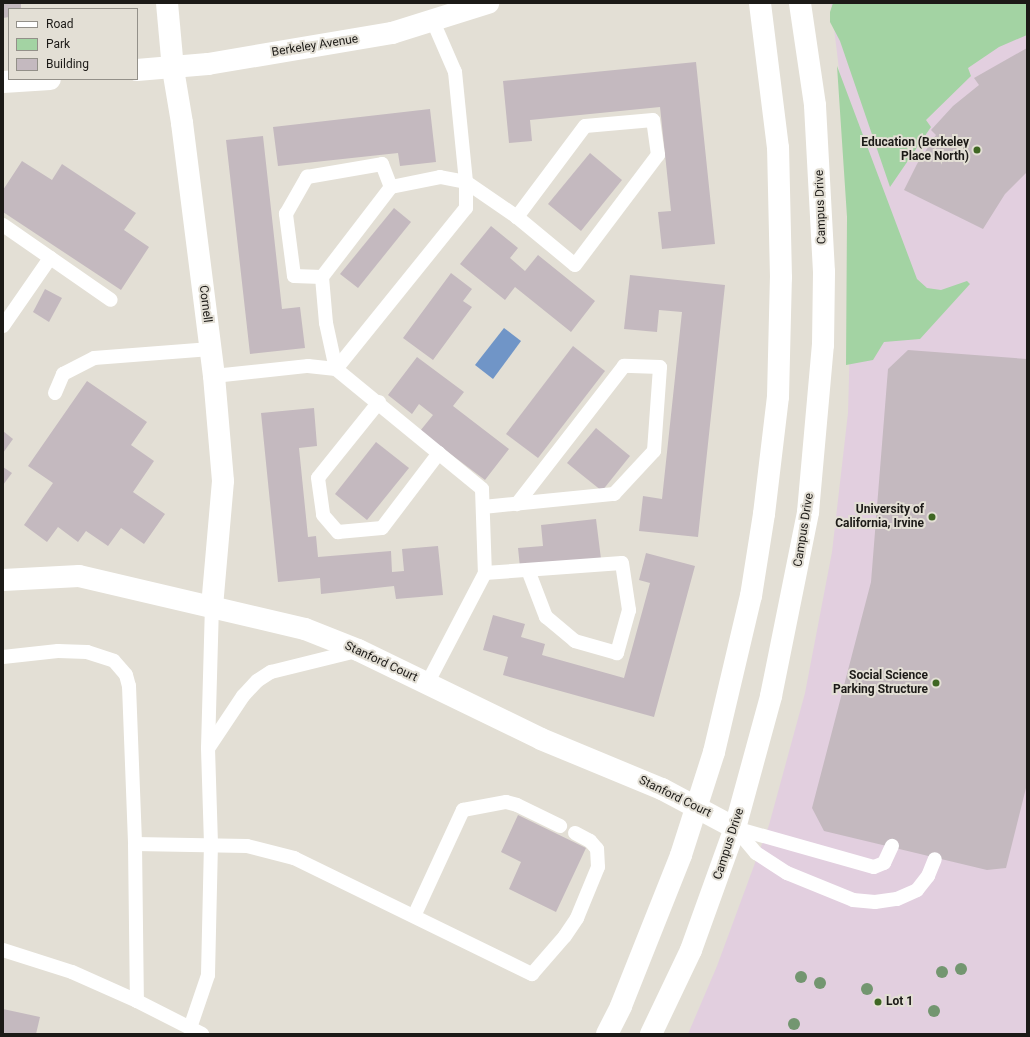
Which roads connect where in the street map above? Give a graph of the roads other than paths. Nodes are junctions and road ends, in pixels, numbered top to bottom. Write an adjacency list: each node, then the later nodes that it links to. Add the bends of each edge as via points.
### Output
1 (167, 3): 6 (main road, Cornell)
2 (488, 3): 5 (main road, Berkeley Avenue)
3 (760, 3): 34 (main road, via 778,148 781,278 778,397 751,596 714,752)
4 (800, 3): 36 (main road, Campus Drive, via 815,105 820,178 824,272 823,353 808,512 771,696)
5 (432, 19): 6 (main road, Berkeley Avenue, via 392,33); 10 (lane, via 455,72)
6 (173, 69): 7 (main road, Berkeley Avenue); 18 (main road, Cornell)
7 (138, 70)
8 (34, 80): 9 (main road)
9 (3, 82)
10 (466, 182): 11 (lane, via 440,177); 12 (lane); 19 (lane, via 466,208)
11 (391, 187): 15 (lane); 15 (lane, via 382,164 307,177 286,214 294,276)
12 (517, 216): 12 (lane, via 575,265 658,155 653,120 586,126)
13 (3, 225): 14 (lane)
14 (50, 258): 16 (lane); 17 (lane)
15 (322, 277): 19 (lane, via 326,323)
16 (111, 300)
17 (3, 326)
18 (211, 349): 20 (main road, Cornell); 21 (lane, via 94,358 63,374)
19 (336, 369): 20 (lane, via 308,366); 22 (lane)
20 (214, 376): 29 (main road, Cornell, via 223,481)
21 (56, 393)
22 (379, 402): 23 (lane); 23 (lane, via 318,478 323,515 338,532 382,528)
23 (439, 453): 25 (lane, via 482,489)
24 (518, 504): 24 (lane, via 624,366 660,367 654,451 614,494); 25 (lane)
25 (483, 507): 27 (lane)
26 (528, 570): 26 (lane, via 546,616 575,641 617,653 629,610 622,563); 27 (lane)
27 (485, 573): 32 (lane)
28 (3, 580): 29 (main road, Stanford Court, via 79,576)
29 (212, 606): 30 (main road, Stanford Court, via 305,629); 33 (lane)
30 (358, 650): 32 (main road, Stanford Court); 33 (lane, via 271,672 257,681 243,696)
31 (3, 657): 38 (lane, via 58,651 87,652 114,661 121,667 129,686)
32 (427, 684): 34 (main road, Stanford Court, via 541,739)
33 (208, 748): 39 (lane)
34 (698, 806): 36 (main road, Stanford Court); 46 (main road, via 646,946)
35 (560, 826): 42 (lane, via 518,805 506,802 463,810)
36 (735, 828): 40 (lane, via 874,867 884,863); 41 (lane, via 756,853 787,872 853,900 875,902 896,899 917,890 928,876); 47 (main road, Campus Drive, via 691,950)
37 (575, 834): 42 (lane, via 590,841 597,849 598,867 577,918 560,943 532,974)
38 (134, 844): 39 (lane); 44 (lane)
39 (211, 844): 42 (lane, via 247,846 294,858); 45 (lane, via 208,975)
40 (892, 846)
41 (935, 859)
42 (414, 916)
43 (3, 950): 44 (lane, via 72,972)
44 (137, 1001): 45 (lane)
45 (196, 1031)
46 (607, 1034)
47 (651, 1034)

